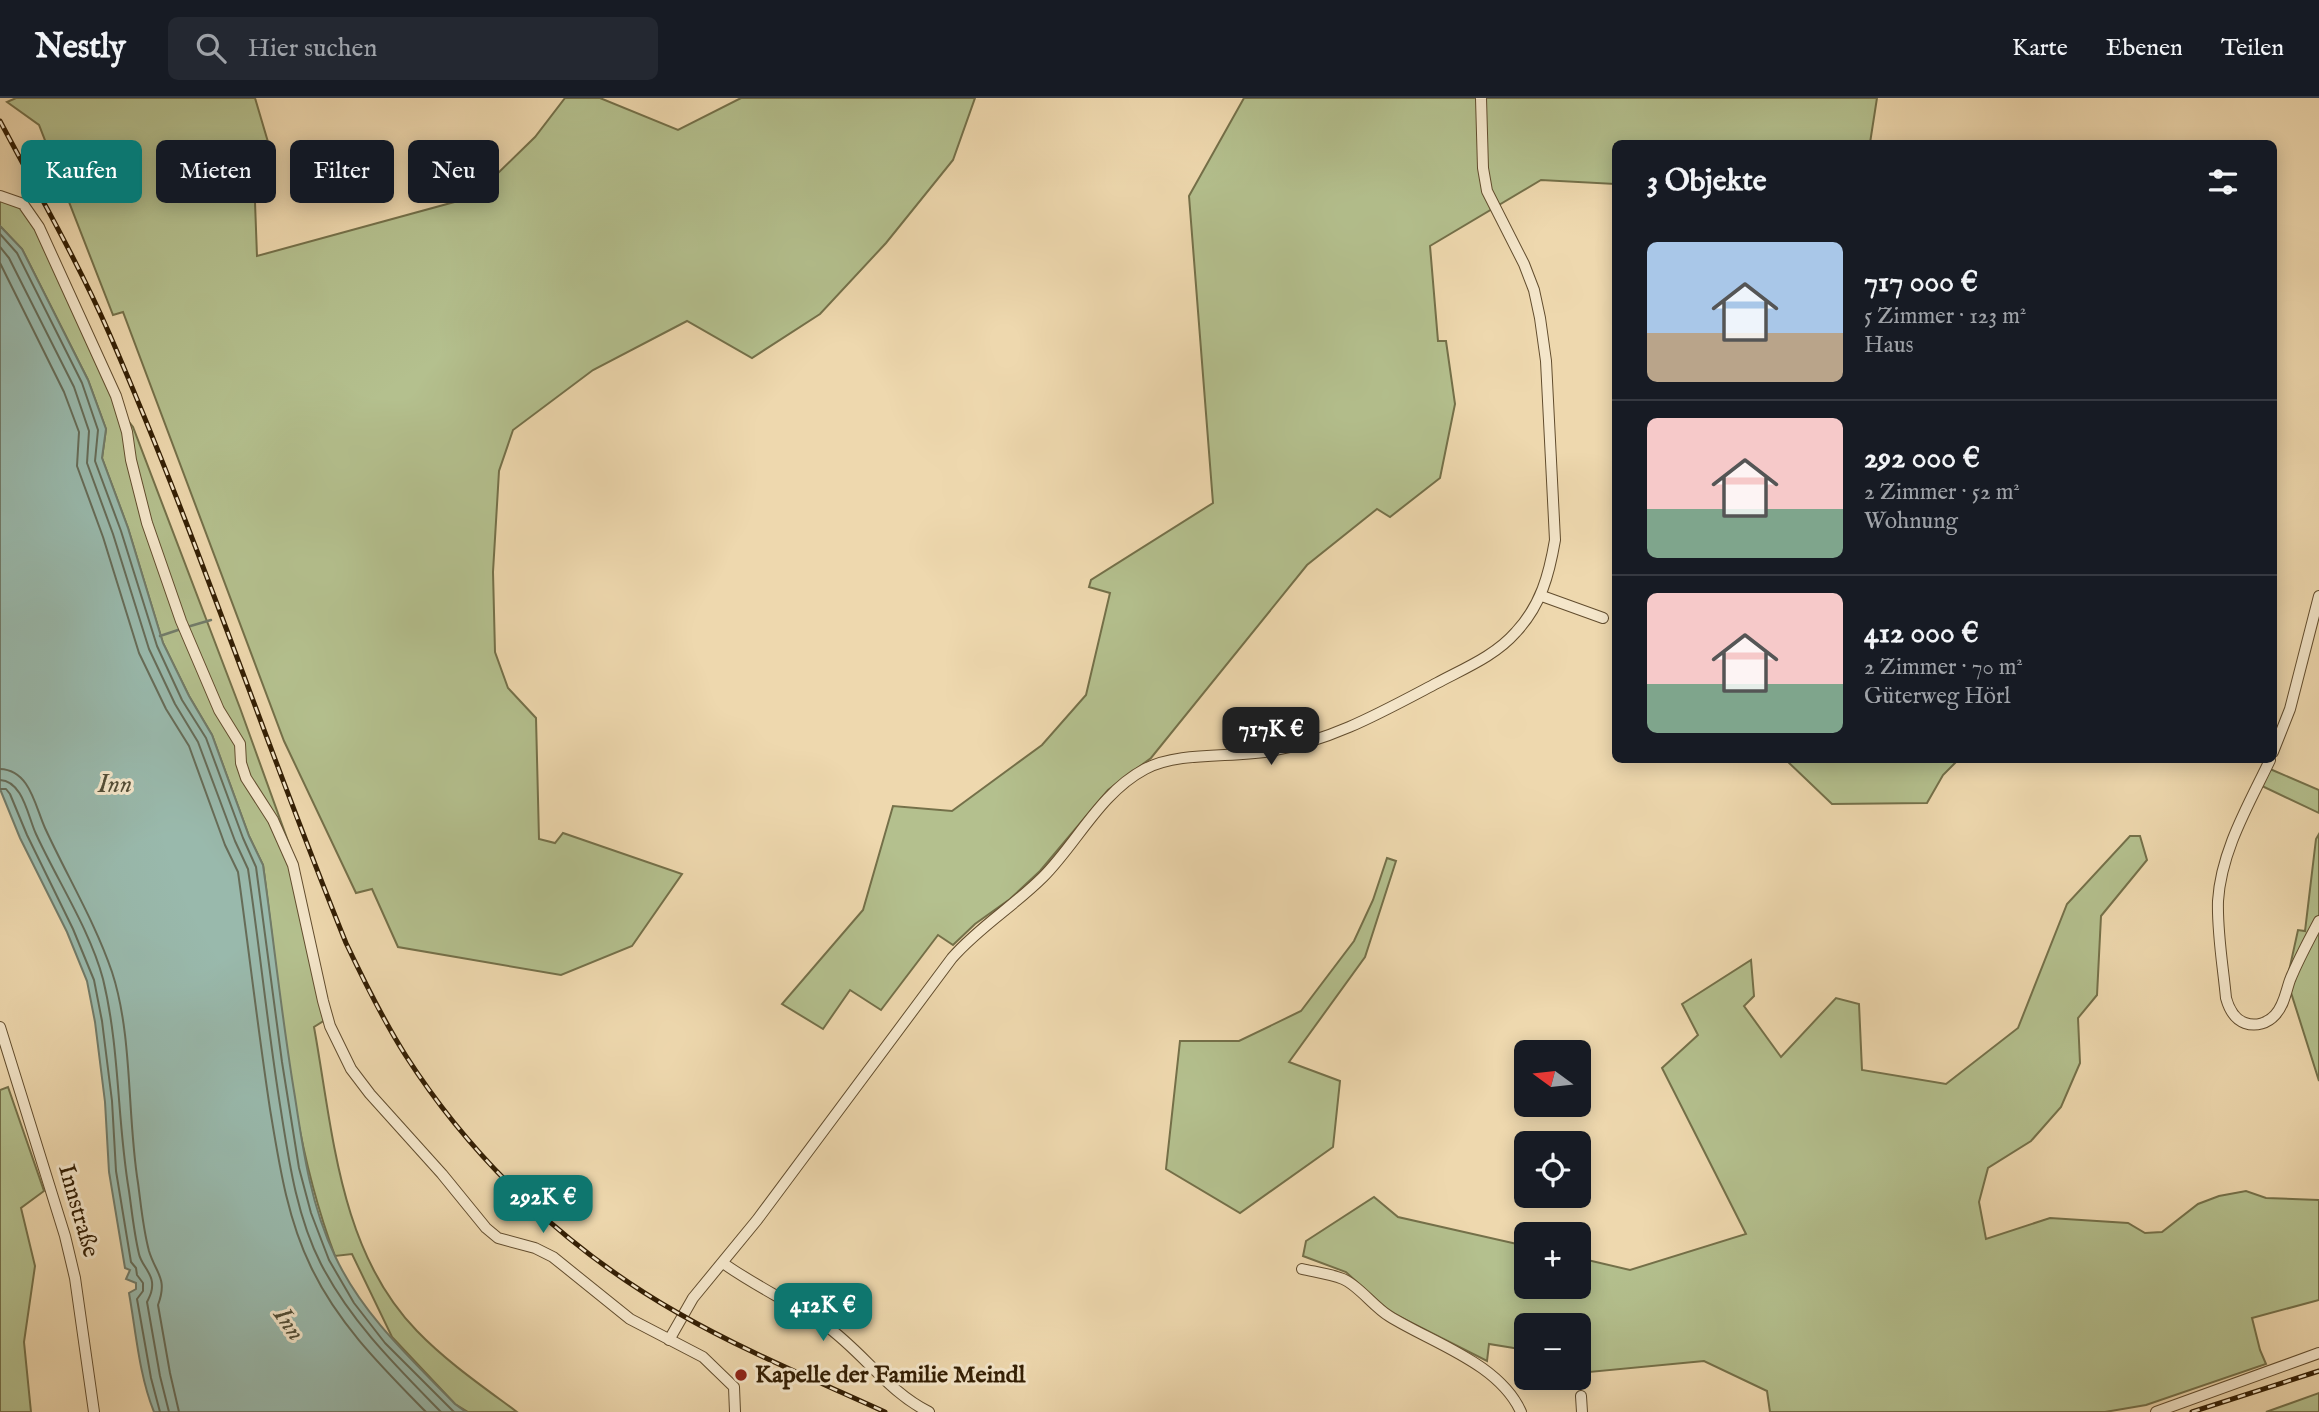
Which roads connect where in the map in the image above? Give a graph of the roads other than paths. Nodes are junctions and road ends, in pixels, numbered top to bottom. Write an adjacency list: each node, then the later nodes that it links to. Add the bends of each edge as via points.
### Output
1 (1481, 98): 3 (street, via 1488,191 1534,290 1544,351 1555,540)
2 (0, 196): 12 (street, via 23,204 39,227 116,396 158,557 219,710 240,744 246,778 273,820 293,865 330,1026 351,1069 486,1228 498,1238 553,1257 630,1319)
3 (1542, 596): 5 (street); 10 (street, via 1516,632 1486,657 1338,733 1274,751 1177,759 1132,777 1112,794 1045,875 980,928 952,958)
4 (2319, 596): 6 (street)
5 (1603, 618)
6 (2277, 742)
7 (2269, 763): 8 (street, via 2240,822 2220,886 2218,919 2226,998 2238,1019 2254,1025 2279,1010)
8 (2319, 920)
9 (0, 1027): 15 (street, Innstraße, via 65,1236)
10 (723, 1263): 12 (street, via 693,1298); 17 (street, via 826,1326 891,1387)
11 (1302, 1269): 18 (street, via 1346,1280 1388,1315 1474,1362 1494,1377)
12 (669, 1340): 16 (street, via 703,1357 730,1381)
13 (2319, 1353): 20 (street)
14 (1581, 1396): 19 (street)
15 (94, 1412)
16 (735, 1412)
17 (929, 1412)
18 (1521, 1412)
19 (1582, 1412)
20 (2156, 1412)

